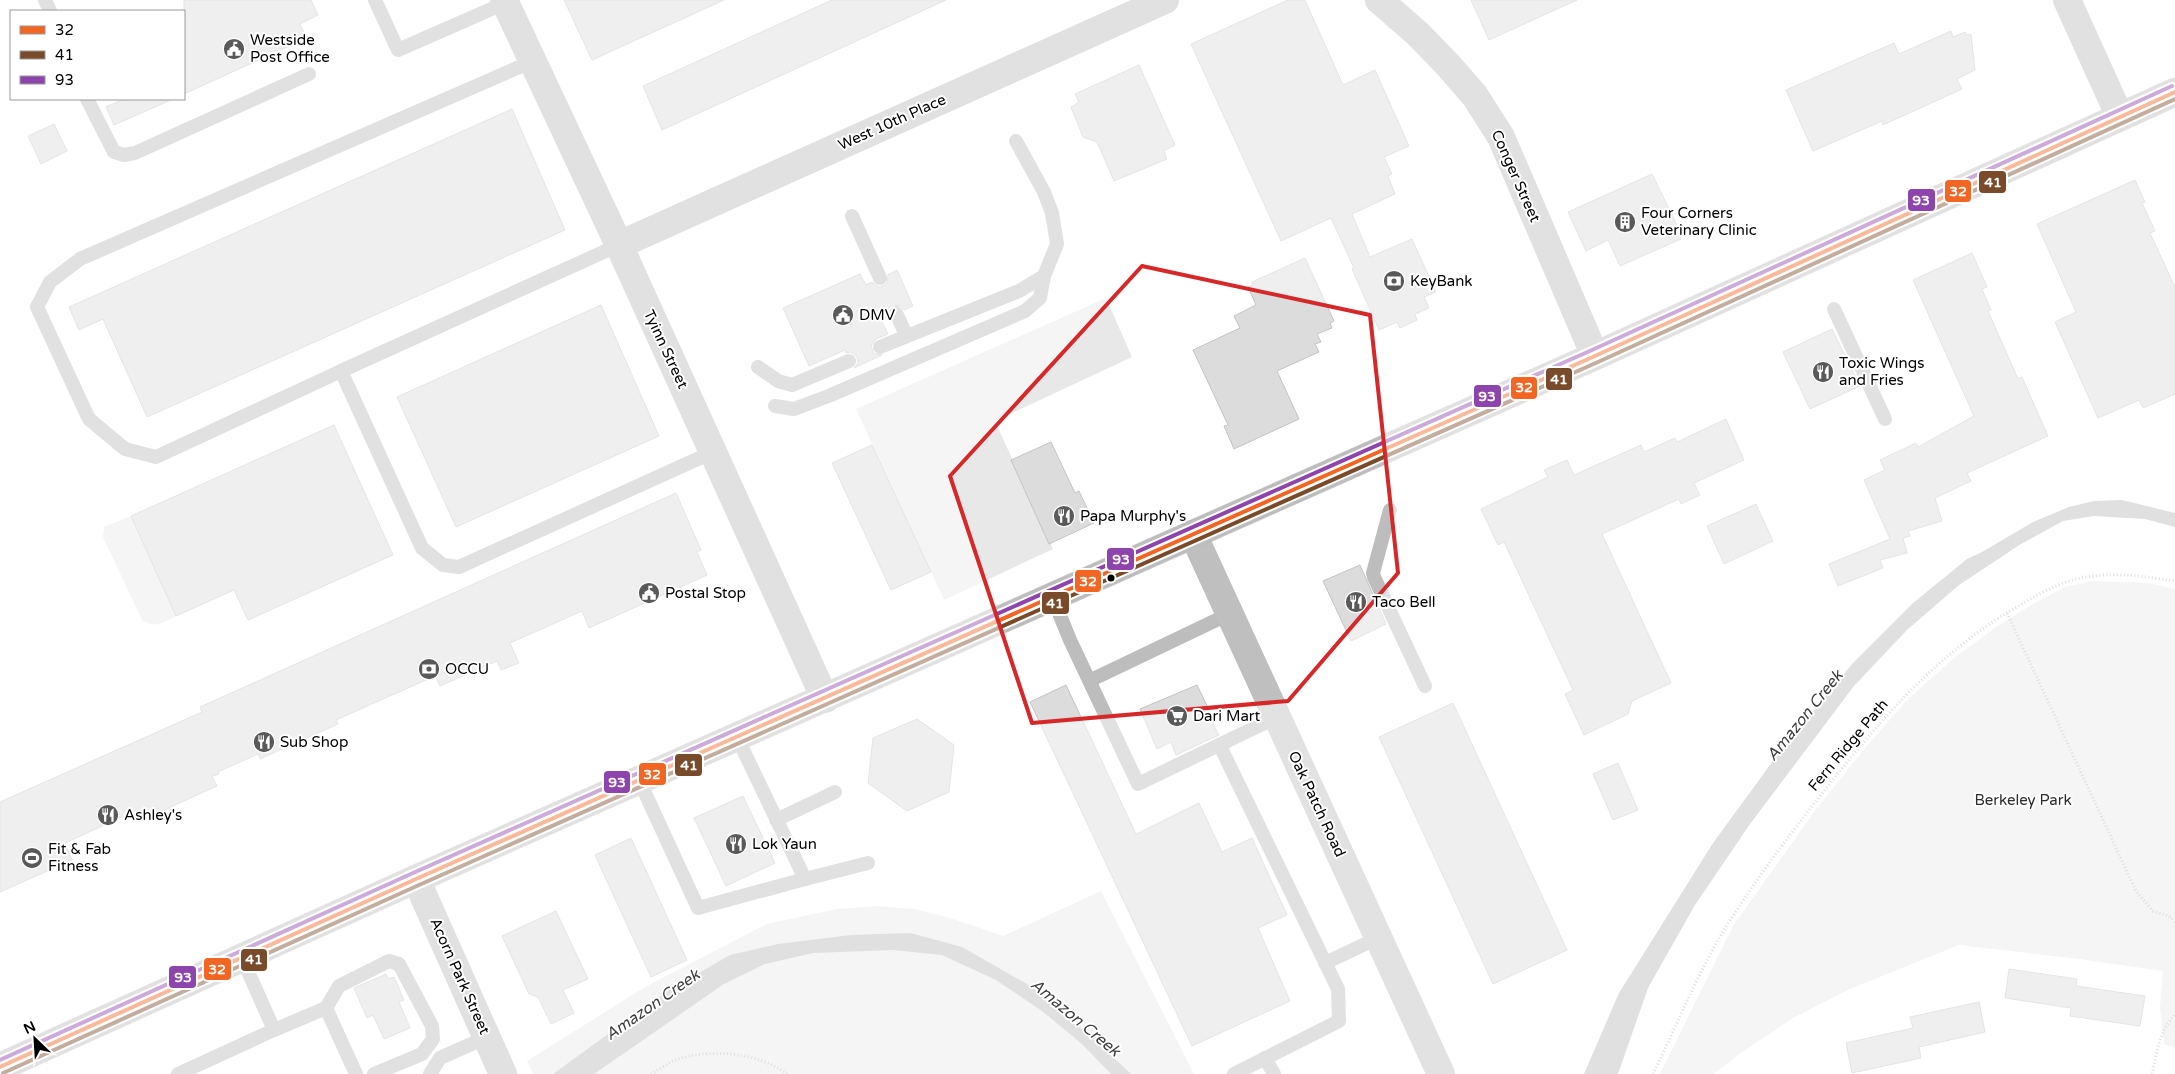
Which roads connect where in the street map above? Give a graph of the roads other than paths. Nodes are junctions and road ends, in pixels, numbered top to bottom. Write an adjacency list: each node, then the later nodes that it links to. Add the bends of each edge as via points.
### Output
1 (375, 0): 5 (lane, via 398,50)
2 (1165, 0): 13 (main road, West 10th Place)
3 (1379, 0): 20 (main road, Conger Street, via 1448,65 1475,96 1501,137)
4 (2067, 0): 10 (main road)
5 (505, 1): 6 (main road, Tyinn Street)
6 (533, 61): 13 (main road, Tyinn Street); 23 (lane, via 80,259 50,282 37,307 89,419 125,449 156,457)
7 (309, 74): 9 (lane, via 135,153 124,155 114,152)
8 (2175, 92): 10 (main road)
9 (88, 100)
10 (2120, 117): 20 (main road)
11 (1016, 141): 14 (lane, via 1052,213 1057,244)
12 (852, 216): 15 (lane)
13 (619, 246): 23 (lane); 26 (main road, Tyinn Street)
14 (1044, 276): 18 (lane, via 1020,291); 24 (lane, via 1040,298 1025,311 832,396 794,409)
15 (880, 278)
16 (1834, 309): 25 (lane)
17 (896, 314): 18 (lane)
18 (906, 335): 19 (lane)
19 (880, 347)
20 (1595, 356): 28 (main road)
21 (849, 361): 22 (lane, via 792,385 778,381)
22 (758, 367)
23 (341, 371): 26 (lane, via 422,548 443,565 459,567)
24 (775, 406)
25 (1885, 419)
26 (713, 452): 33 (main road, Tyinn Street)
27 (1390, 510): 32 (lane, via 1373,573)
28 (1194, 534): 29 (main road); 30 (street, Oak Patch Road)
29 (1052, 596): 31 (lane); 33 (main road)
30 (1229, 614): 31 (lane); 34 (street, Oak Patch Road)
31 (1091, 680): 36 (lane, via 1138,784)
32 (1425, 686)
33 (825, 699): 35 (main road)
34 (1276, 718): 36 (lane); 43 (street, Oak Patch Road)
35 (737, 737): 37 (main road); 39 (lane)
36 (1220, 746): 45 (lane)
37 (639, 780): 41 (main road); 42 (lane, via 698,908)
38 (835, 792): 39 (lane)
39 (776, 820): 42 (lane)
40 (868, 864): 42 (lane)
41 (416, 879): 44 (main road); 48 (main road, Acorn Park Street)
42 (805, 879)
43 (1378, 938): 45 (lane); 58 (street, Oak Patch Road)
44 (242, 958): 47 (lane); 50 (main road)
45 (1325, 963): 49 (lane, via 1338,989 1339,1021)
46 (326, 1008): 47 (lane); 53 (lane); 54 (lane, via 339,986 388,960 399,964 432,1026 433,1039 422,1054)
47 (274, 1030): 52 (lane)
48 (487, 1037): 51 (main road, Acorn Park Street); 55 (lane, via 440,1058)
49 (1265, 1058): 56 (lane); 57 (lane)
50 (0, 1067)
51 (501, 1070)
52 (178, 1074)
53 (356, 1074)
54 (374, 1074)
55 (430, 1074)
56 (1234, 1074)
57 (1274, 1074)
58 (1441, 1074)

